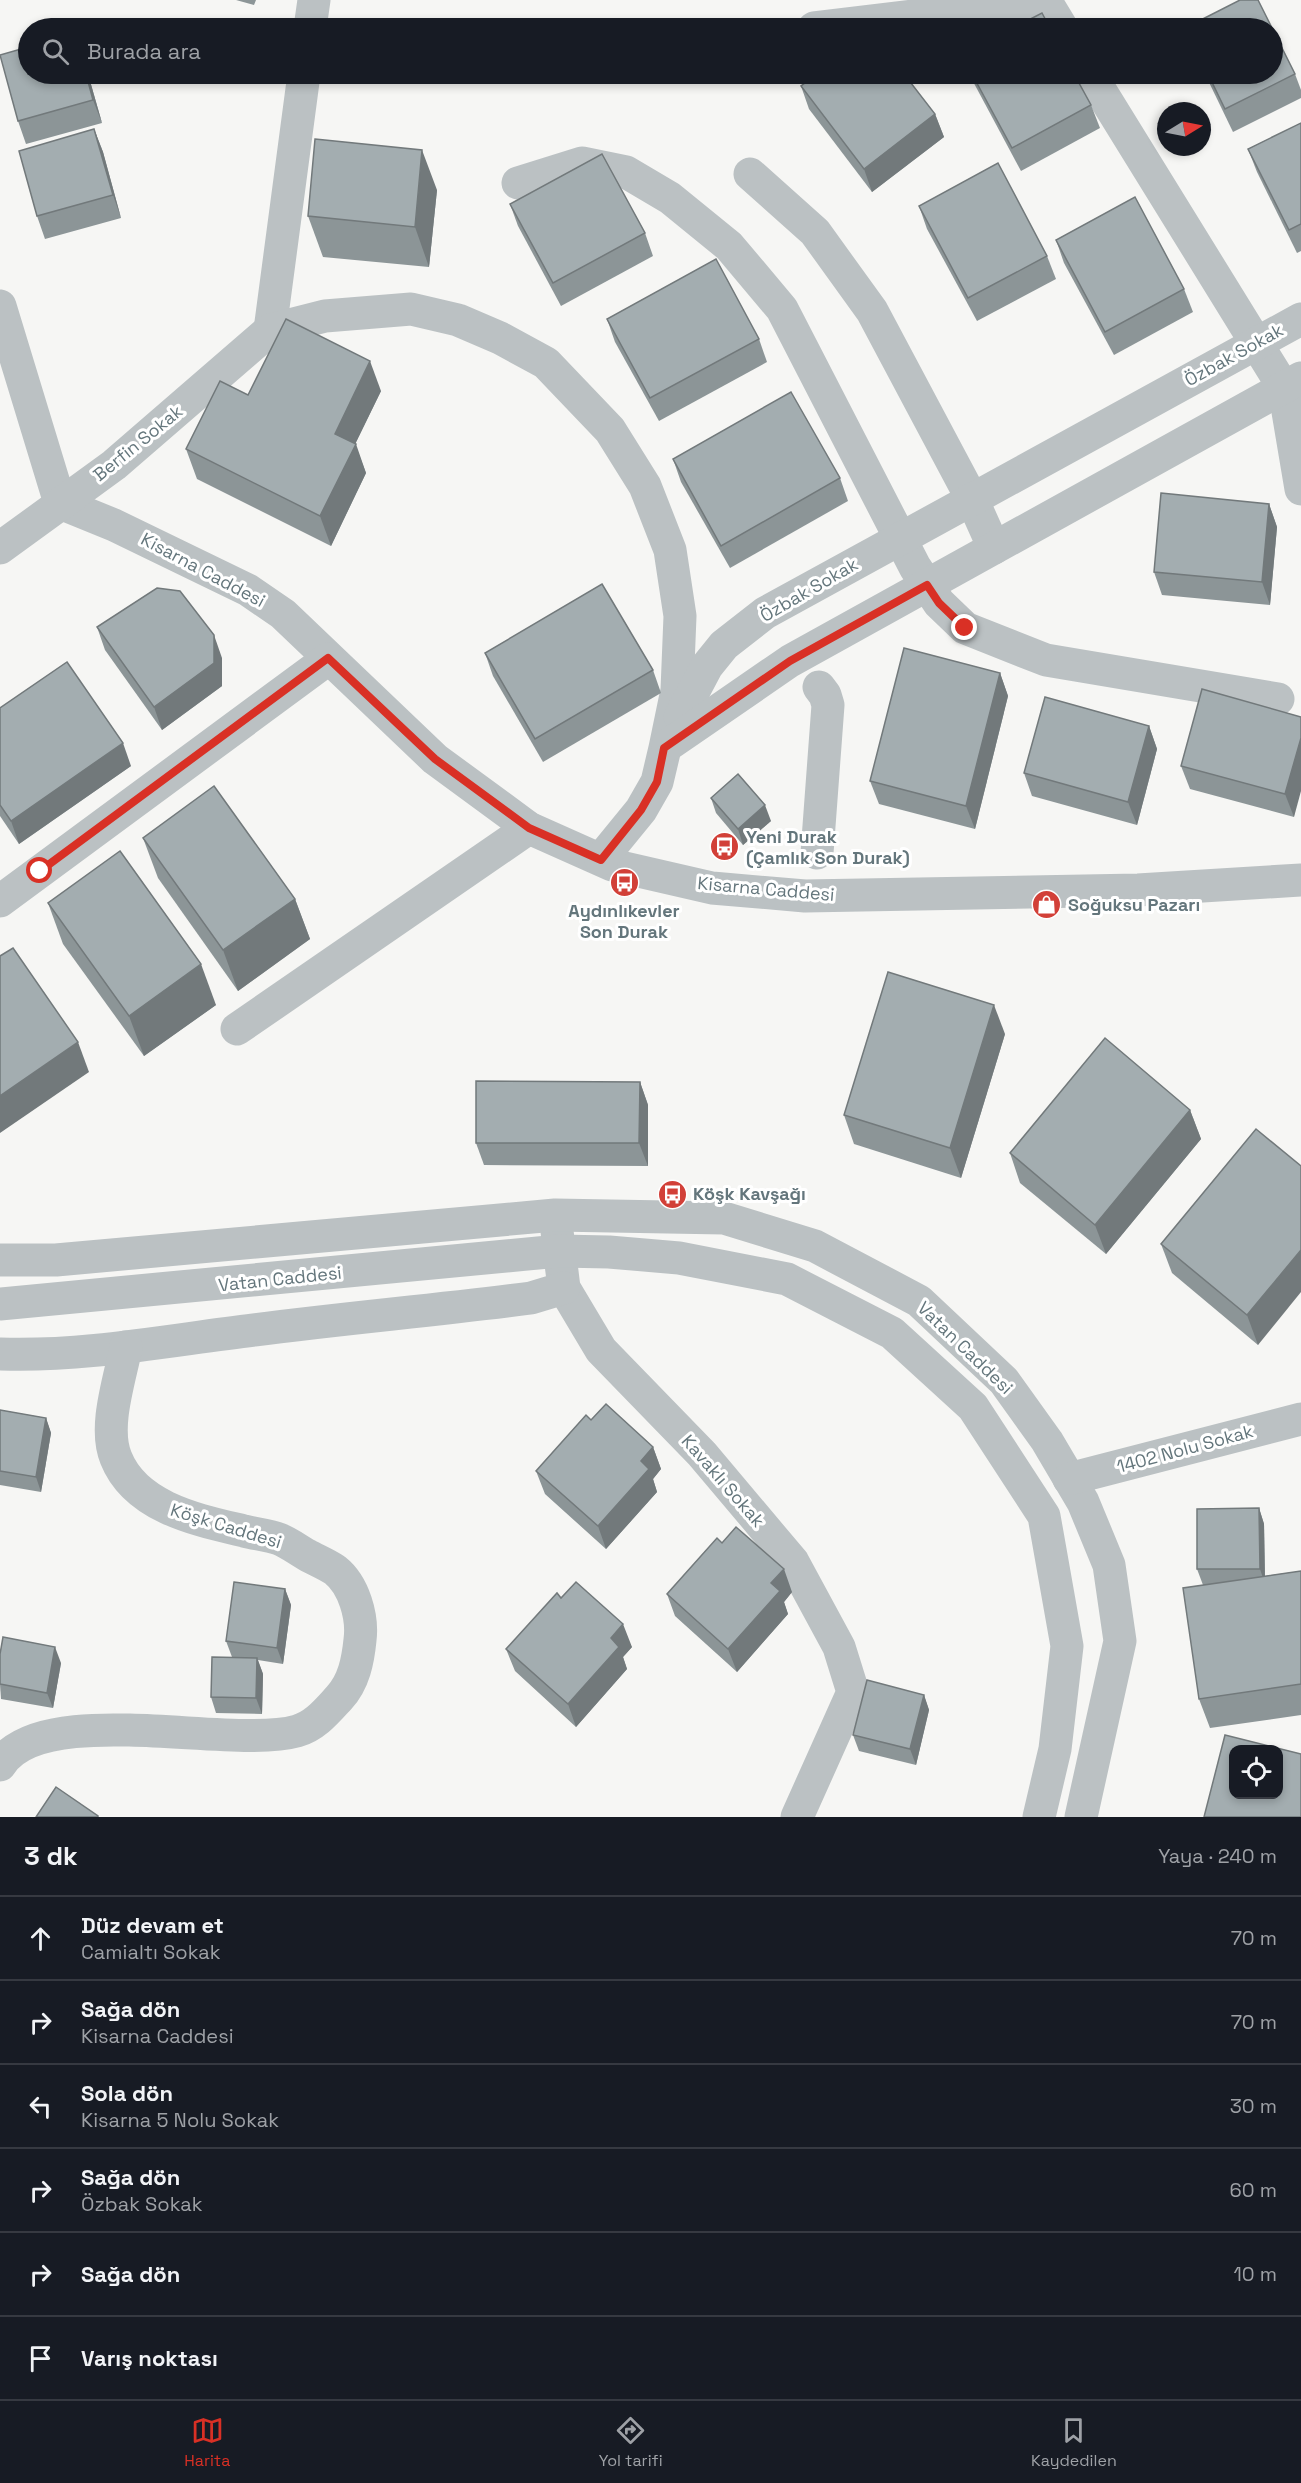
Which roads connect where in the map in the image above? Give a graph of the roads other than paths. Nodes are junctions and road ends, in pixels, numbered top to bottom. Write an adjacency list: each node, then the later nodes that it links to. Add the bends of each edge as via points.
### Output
1 (314, 0): 2 (street)
2 (311, 18)
3 (896, 18): 4 (street, via 1045,0)
4 (1056, 18)
5 (303, 84): 11 (street)
6 (1096, 84): 12 (street)
7 (750, 174): 15 (street, via 815,232 872,310)
8 (518, 183): 17 (street, via 582,163 626,172 669,198 729,246 782,309)
9 (0, 306): 16 (street)
10 (1301, 319): 12 (street, Özbak Sokak)
11 (270, 330): 16 (street, Berfin Sokak, via 154,433); 24 (street, via 325,316 411,309 458,320 546,363 610,430 645,486 670,550 680,616 677,690)
12 (1257, 343): 13 (street); 15 (street, Özbak Sokak)
13 (1293, 383): 14 (street); 19 (street)
14 (1301, 489)
15 (972, 499): 17 (street, Özbak Sokak); 19 (street)
16 (60, 503): 18 (street, Berfin Sokak); 21 (street, Kisarna Caddesi, via 104,520 248,590 283,614)
17 (900, 538): 20 (street); 24 (street, Özbak Sokak, via 765,613 724,645 706,666)
18 (0, 548)
19 (994, 548): 20 (street)
20 (927, 585): 23 (street, via 965,628 1046,660); 24 (street, via 790,661)
21 (328, 658): 25 (street, Kisarna Caddesi, via 435,759); 29 (street)
22 (819, 687): 26 (street, via 828,705)
23 (1278, 699)
24 (664, 748): 27 (street, via 657,782 641,810)
25 (529, 828): 27 (street, Kisarna Caddesi); 30 (street)
26 (817, 853)
27 (601, 860): 28 (street, Kisarna Caddesi, via 712,888 805,896 1138,890)
28 (1301, 880)
29 (0, 901)
30 (237, 1029)
31 (555, 1215): 32 (street); 33 (street, Vatan Caddesi, via 56,1260); 39 (street, Vatan Caddesi, via 724,1218 815,1246 919,1301 1004,1381)
32 (560, 1251): 34 (street); 35 (street, Vatan Caddesi); 42 (street, Vatan Caddesi, via 679,1258 788,1278 892,1333 973,1407 1044,1516 1067,1647 1055,1749)
33 (0, 1260)
34 (564, 1288): 36 (street, via 531,1298); 41 (street, Kavaklı Sokak, via 600,1350 702,1454 793,1562 839,1647 853,1692)
35 (0, 1304)
36 (126, 1347): 37 (street, via 40,1356); 40 (street, Köşk Caddesi, via 110,1432 116,1459 133,1484 156,1503 203,1521 279,1539 336,1571 354,1595 362,1628 358,1663 345,1692 321,1718 299,1731 265,1736 155,1730 81,1731 39,1739 14,1750)
37 (0, 1354)
38 (1301, 1419): 39 (street, 1402 Nolu Sokak)
39 (1069, 1479): 43 (street, Vatan Caddesi, via 1083,1502 1108,1565 1120,1641)
40 (0, 1765)
41 (797, 1817)
42 (1039, 1817)
43 (1081, 1817)

